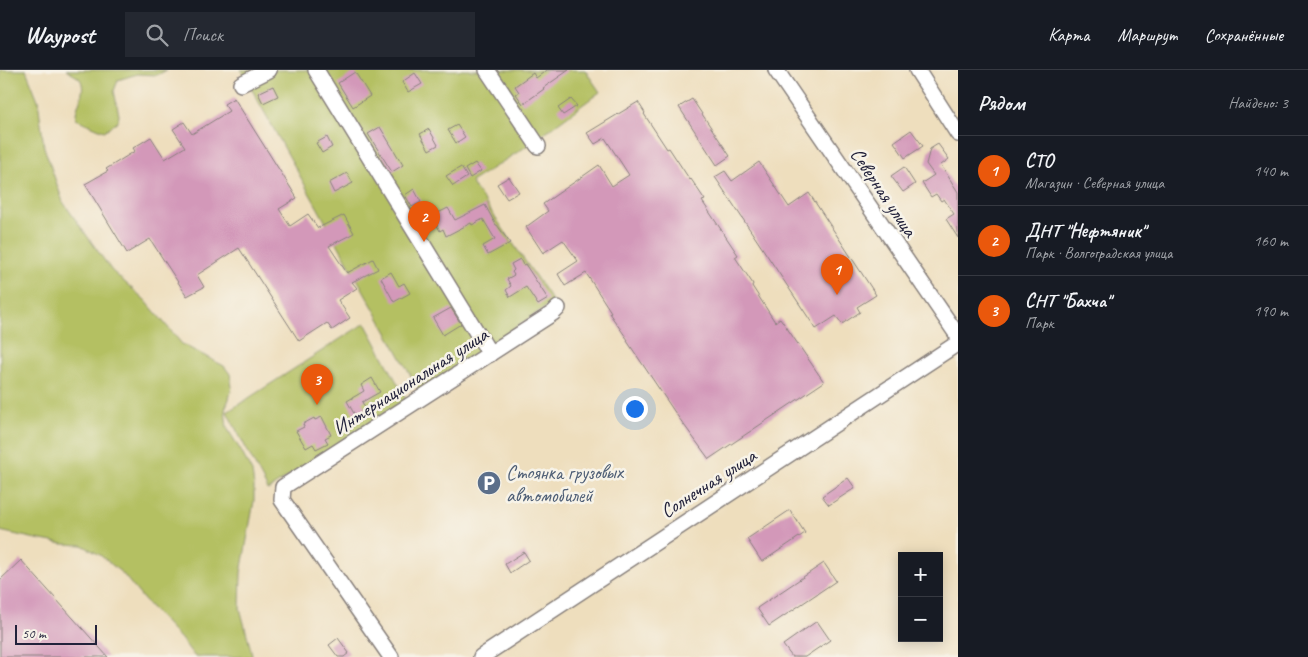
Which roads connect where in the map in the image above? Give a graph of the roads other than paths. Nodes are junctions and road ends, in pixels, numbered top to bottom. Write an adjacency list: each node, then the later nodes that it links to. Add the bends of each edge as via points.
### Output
1 (269, 70): 6 (street)
2 (316, 70): 12 (street)
3 (487, 70): 8 (street)
4 (776, 70): 10 (street, Северная улица)
5 (917, 70): 7 (street)
6 (241, 84)
7 (958, 134)
8 (538, 146)
9 (558, 308): 12 (street, Интернациональная улица)
10 (958, 336)
11 (958, 344): 14 (street, Солнечная улица)
12 (490, 354): 13 (street, Интернациональная улица, via 283,486 282,500)
13 (391, 657)
14 (481, 657)

